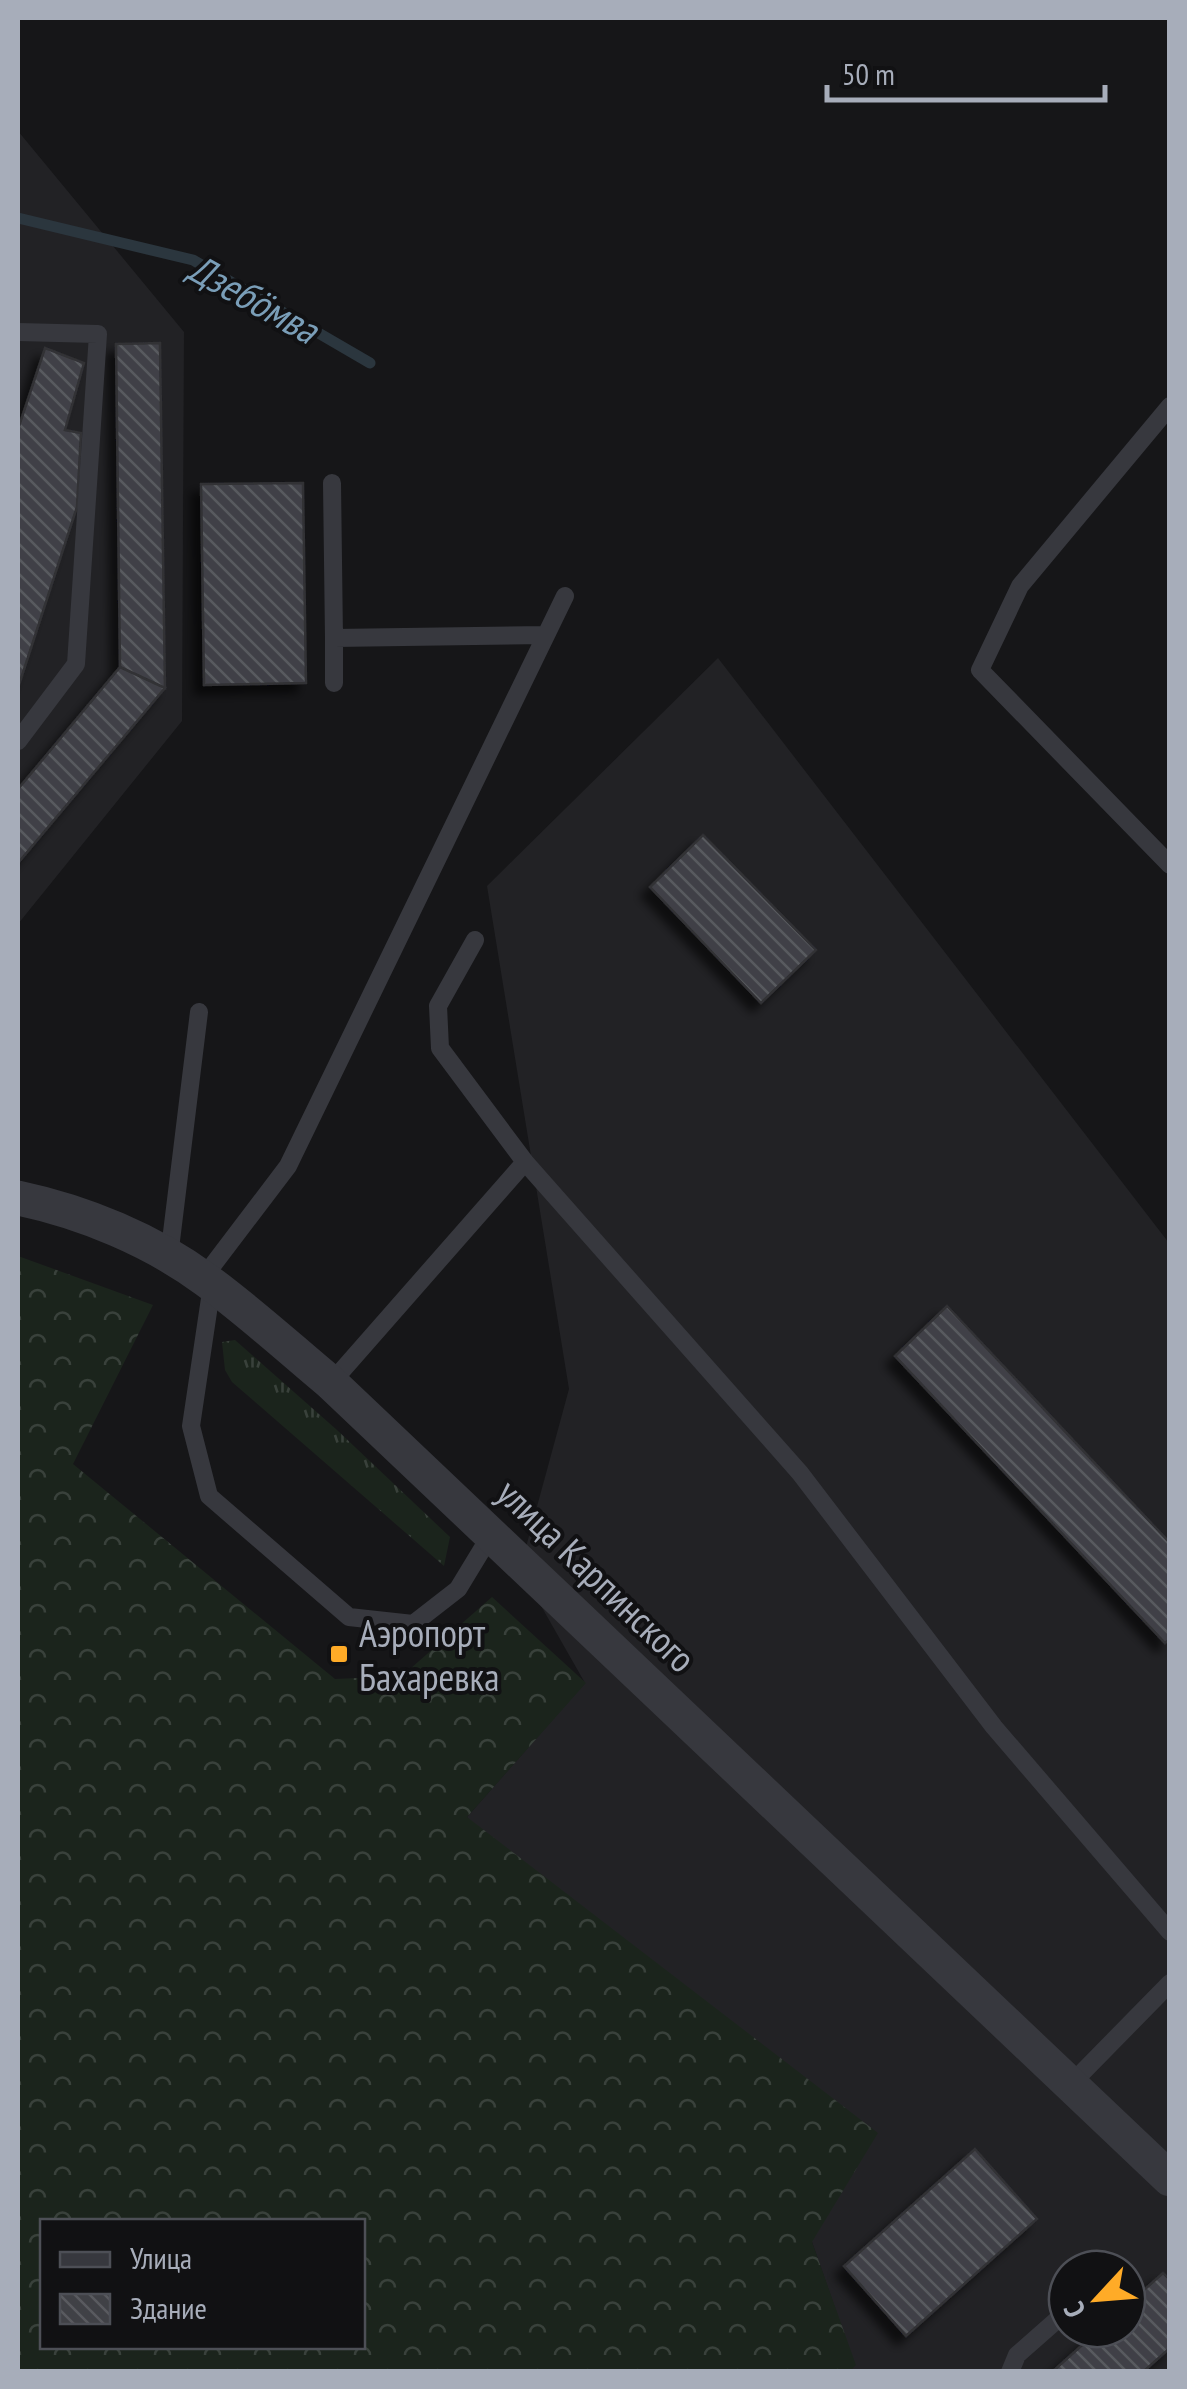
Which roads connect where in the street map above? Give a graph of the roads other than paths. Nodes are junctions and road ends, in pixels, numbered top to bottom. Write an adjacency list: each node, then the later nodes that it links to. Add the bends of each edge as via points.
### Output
1 (18, 332): 8 (lane, via 98,334 76,664)
2 (1170, 406): 9 (lane, via 1020,586 980,670)
3 (332, 483): 6 (lane)
4 (564, 596): 5 (lane)
5 (545, 636): 6 (lane); 15 (lane, via 288,1166)
6 (334, 638): 7 (lane)
7 (334, 683)
8 (18, 742)
9 (1170, 865)
10 (476, 940): 12 (lane, via 438,1006 440,1048)
11 (199, 1012): 14 (lane)
12 (525, 1162): 16 (lane); 18 (lane, via 800,1473 994,1727)
13 (18, 1198): 14 (street, улица Карпинского, via 112,1228)
14 (169, 1256): 15 (street, улица Карпинского)
15 (208, 1281): 16 (street, улица Карпинского); 17 (lane, via 191,1426 209,1496 350,1616 413,1624 458,1589)
16 (331, 1383): 17 (street, улица Карпинского)
17 (492, 1534): 20 (street, улица Карпинского)
18 (1170, 1932)
19 (1170, 1983): 20 (lane)
20 (1070, 2085): 21 (street, улица Карпинского)
21 (1170, 2179)
22 (1047, 2329): 23 (lane, via 1018,2354)
23 (1010, 2372)

